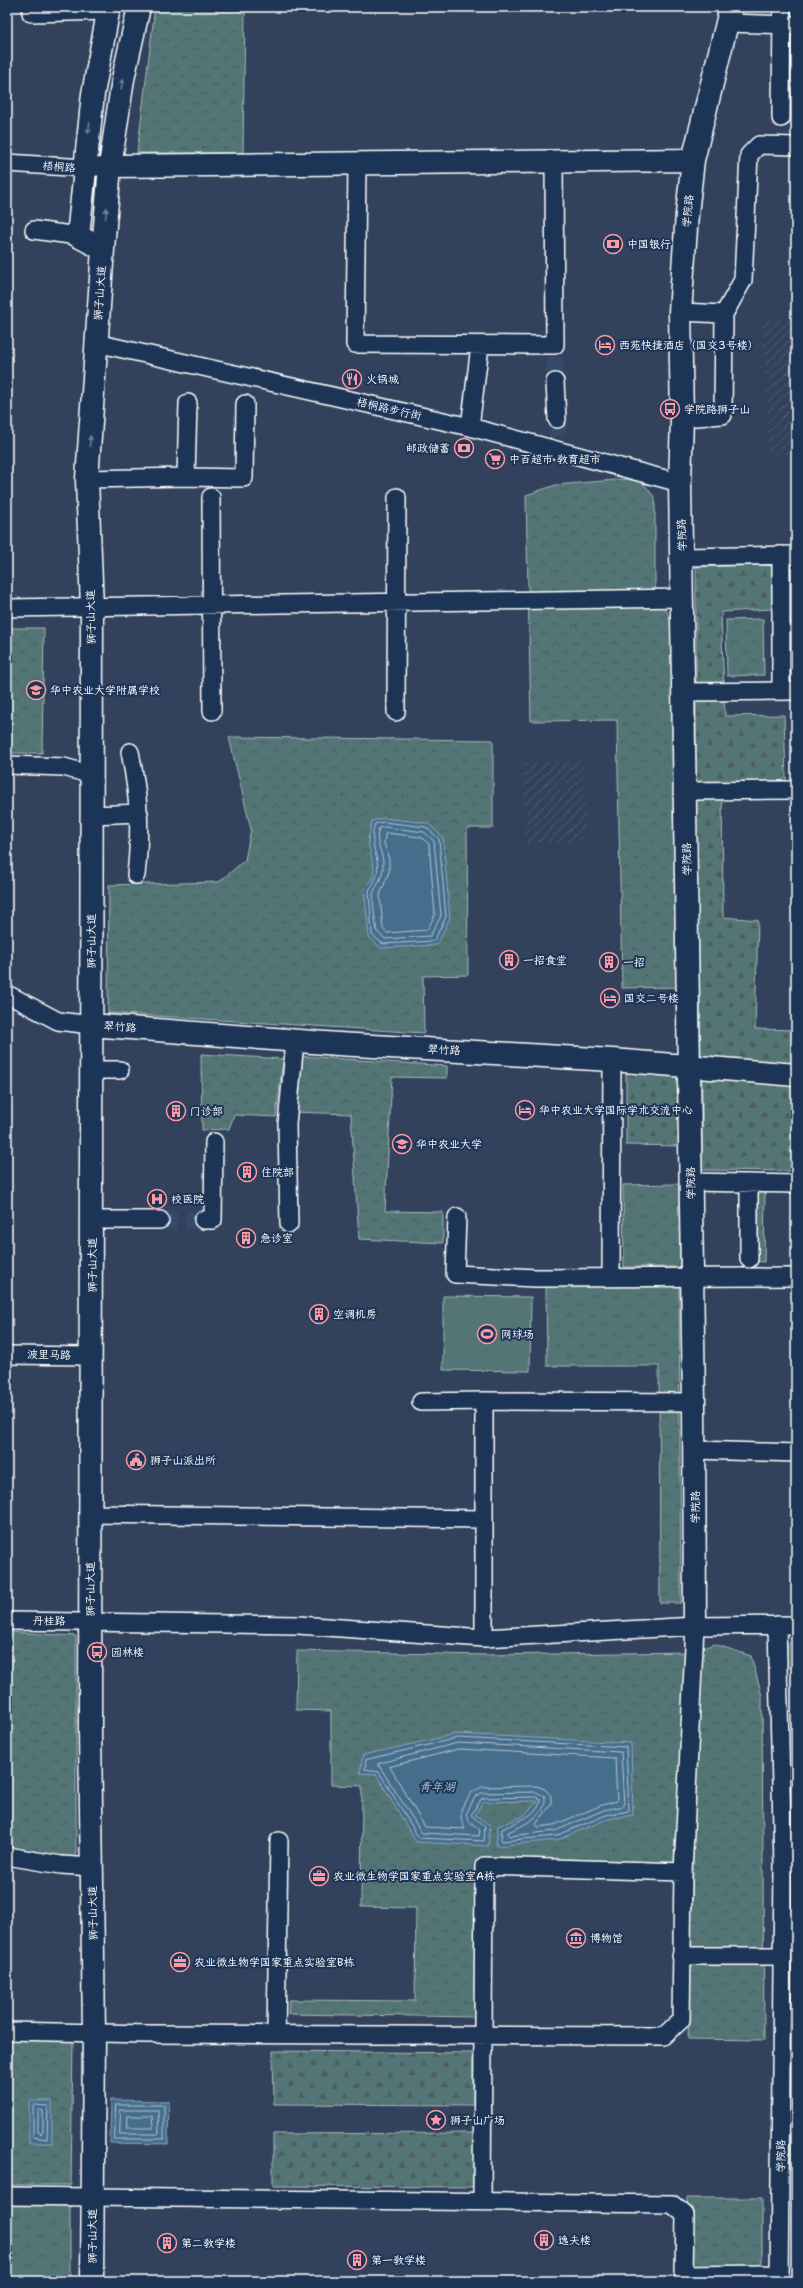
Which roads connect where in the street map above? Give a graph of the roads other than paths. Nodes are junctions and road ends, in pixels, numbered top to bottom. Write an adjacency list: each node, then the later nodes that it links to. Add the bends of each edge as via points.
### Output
1 (139, 7): 13 (street, 狮子山大道, one-way to 1, via 123,78)
2 (782, 7): 6 (street)
3 (108, 9): 4 (street); 14 (street, one-way to 14, via 93,94)
4 (31, 13)
5 (728, 15): 6 (street); 9 (street, 学院路)
6 (789, 25): 7 (street)
7 (781, 118)
8 (796, 146): 19 (street, via 759,145 749,155 744,280)
9 (693, 160): 10 (street); 18 (street, 学院路)
10 (554, 161): 12 (street); 21 (street, via 555,351)
11 (7, 163): 14 (street, 梧桐路)
12 (357, 164): 13 (street); 21 (street, via 355,344)
13 (110, 166): 14 (street, 梧桐路); 17 (street, 狮子山大道, one-way to 13)
14 (84, 168): 16 (street)
15 (34, 230): 16 (street)
16 (78, 236): 17 (street)
17 (103, 249): 20 (street, 狮子山大道)
18 (680, 312): 19 (street); 25 (street, 学院路)
19 (724, 314): 25 (street, via 723,415)
20 (96, 343): 27 (street, 梧桐路步行街); 29 (street, 狮子山大道, one-way to 20)
21 (480, 346): 27 (street)
22 (555, 382): 26 (street)
23 (188, 403): 28 (street)
24 (245, 404): 28 (street, via 244,478)
25 (682, 418): 30 (street, 学院路)
26 (556, 419)
27 (470, 427): 30 (street, 梧桐路步行街, via 558,444)
28 (186, 477): 29 (street)
29 (88, 480): 39 (street, 狮子山大道)
30 (680, 483): 34 (street, 学院路)
31 (211, 497): 37 (street)
32 (397, 497): 36 (street)
33 (788, 555): 34 (street); 40 (street)
34 (683, 557): 35 (street, 学院路)
35 (683, 598): 36 (street); 41 (street, 学院路)
36 (395, 602): 37 (street); 43 (street)
37 (210, 605): 39 (street); 42 (street)
38 (7, 608): 39 (street)
39 (92, 608): 46 (street, 狮子山大道)
40 (788, 691): 41 (street)
41 (684, 692): 48 (street, 学院路)
42 (212, 711)
43 (396, 712)
44 (130, 752): 49 (street, via 138,792)
45 (7, 765): 46 (street, via 64,767)
46 (92, 774): 50 (street, 狮子山大道)
47 (796, 790): 48 (street)
48 (686, 791): 56 (street, 学院路)
49 (139, 813): 50 (street); 51 (street, via 140,839)
50 (92, 815): 53 (street, 狮子山大道)
51 (136, 875)
52 (7, 994): 53 (street, via 58,1021)
53 (91, 1025): 54 (street, 翠竹路); 57 (street, 狮子山大道)
54 (295, 1041): 55 (street, 翠竹路); 68 (street, via 287,1124)
55 (612, 1060): 56 (street, 翠竹路); 72 (street)
56 (690, 1066): 59 (street, 翠竹路); 61 (street, 学院路)
57 (91, 1070): 58 (street); 65 (street, 狮子山大道)
58 (120, 1070)
59 (796, 1075)
60 (214, 1142): 67 (street, via 213,1220)
61 (691, 1182): 62 (street); 70 (street, 学院路)
62 (749, 1183): 63 (street); 69 (street)
63 (796, 1184)
64 (457, 1217): 72 (street, via 455,1274)
65 (92, 1220): 66 (street); 74 (street, 狮子山大道)
66 (160, 1220)
67 (203, 1220)
68 (289, 1224)
69 (749, 1259)
70 (692, 1277): 71 (street); 72 (street); 77 (street, 学院路)
71 (796, 1277)
72 (610, 1278)
73 (7, 1355): 74 (street, 波里马路)
74 (90, 1356): 80 (street, 狮子山大道)
75 (484, 1401): 76 (street); 77 (street); 81 (street)
76 (421, 1402)
77 (694, 1402): 78 (street, 学院路)
78 (695, 1450): 79 (street); 86 (street, 学院路)
79 (796, 1453)
80 (90, 1514): 81 (street); 83 (street, 狮子山大道)
81 (484, 1519): 87 (street)
82 (7, 1620): 83 (street, 丹桂路)
83 (90, 1621): 87 (street, 丹桂路, via 298,1625); 90 (street, 狮子山大道)
84 (777, 1625): 85 (street); 86 (street); 93 (street, 学院路)
85 (796, 1625)
86 (695, 1626): 87 (street, 丹桂路); 91 (street)
87 (484, 1638)
88 (279, 1841): 96 (street)
89 (7, 1856): 90 (street)
90 (92, 1867): 95 (street, 狮子山大道)
91 (683, 1872): 92 (street); 97 (street, via 484,1866)
92 (681, 1956): 93 (street); 97 (street, via 681,2020 664,2036)
93 (782, 1956): 101 (street, 学院路)
94 (7, 2032): 95 (street)
95 (94, 2034): 96 (street); 99 (street, 狮子山大道)
96 (276, 2035): 97 (street)
97 (483, 2035): 100 (street)
98 (7, 2196): 99 (street)
99 (91, 2198): 100 (street); 102 (street, 狮子山大道)
100 (482, 2202): 101 (street, via 672,2204 685,2215 684,2275)
101 (779, 2278)
102 (92, 2281)

